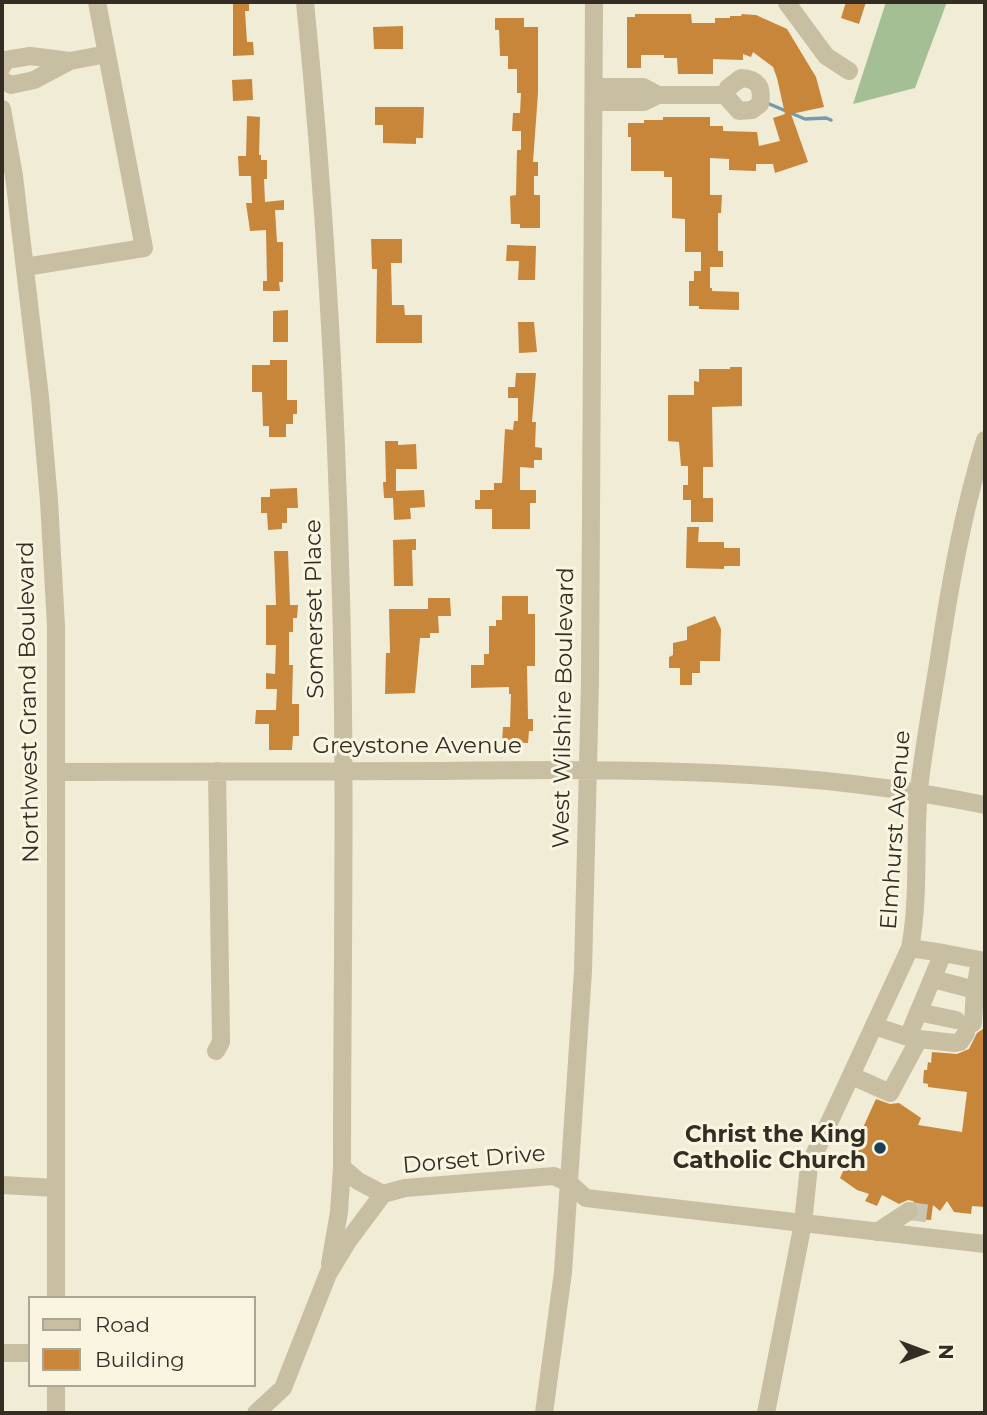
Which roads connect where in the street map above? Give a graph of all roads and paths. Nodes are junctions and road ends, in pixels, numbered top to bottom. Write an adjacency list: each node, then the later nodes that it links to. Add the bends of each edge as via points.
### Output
1 (97, 2): 5 (street)
2 (305, 2): 17 (street, Somerset Place, via 321,159 333,362)
3 (594, 2): 10 (street, West Wilshire Boulevard)
4 (787, 3): 8 (street, via 826,56)
5 (107, 54): 6 (street); 13 (street, via 144,248)
6 (70, 61): 7 (street, via 30,55 6,60); 9 (street, via 34,80 11,85)
7 (2, 67)
8 (849, 71)
9 (2, 80)
10 (594, 94): 11 (street, via 644,102 658,95); 15 (street, West Wilshire Boulevard)
11 (725, 95)
12 (2, 109): 13 (street, Northwest Grand Boulevard)
13 (25, 267): 18 (street, Northwest Grand Boulevard, via 50,509)
14 (985, 440): 19 (street, Elmhurst Avenue, via 950,589)
15 (589, 769): 17 (street, Greystone Avenue); 19 (street, Greystone Avenue, via 760,774); 33 (street, West Wilshire Boulevard)
16 (217, 771): 17 (street, Greystone Avenue); 18 (street, Greystone Avenue); 30 (street, via 220,1042)
17 (342, 771): 32 (street, Somerset Place)
18 (57, 772): 35 (street, Northwest Grand Boulevard)
19 (919, 791): 20 (street, Greystone Avenue); 21 (street, Elmhurst Avenue, via 916,919)
20 (985, 805)
21 (910, 948): 22 (street); 27 (street, Elmhurst Avenue)
22 (943, 953): 23 (street); 24 (street)
23 (983, 959): 25 (street)
24 (933, 979): 25 (street); 26 (street)
25 (975, 990): 28 (street)
26 (918, 1012): 28 (street); 29 (street)
27 (874, 1026): 29 (street); 31 (street, Elmhurst Avenue)
28 (965, 1026): 29 (street, via 960,1042)
29 (913, 1038): 31 (street, via 890,1093)
30 (216, 1051)
31 (852, 1076): 38 (street, Elmhurst Avenue, via 809,1166)
32 (342, 1167): 36 (street); 41 (street, Somerset Place)
33 (570, 1184): 36 (street, Dorset Drive, via 554,1176 405,1188); 38 (street, Dorset Drive, via 586,1198); 48 (street, West Wilshire Boulevard)
34 (2, 1185): 35 (street)
35 (56, 1188): 42 (street, Northwest Grand Boulevard)
36 (383, 1194): 41 (street, Dorset Drive)
37 (909, 1211): 39 (street)
38 (803, 1223): 39 (street, Dorset Drive); 49 (street, Elmhurst Avenue)
39 (877, 1232): 40 (street, Dorset Drive)
40 (985, 1244)
41 (328, 1274): 47 (street, Dorset Drive, via 283,1388)
42 (55, 1296)
43 (2, 1353): 44 (street)
44 (28, 1353)
45 (56, 1387): 46 (street)
46 (56, 1413)
47 (256, 1413)
48 (544, 1413)
49 (766, 1413)

